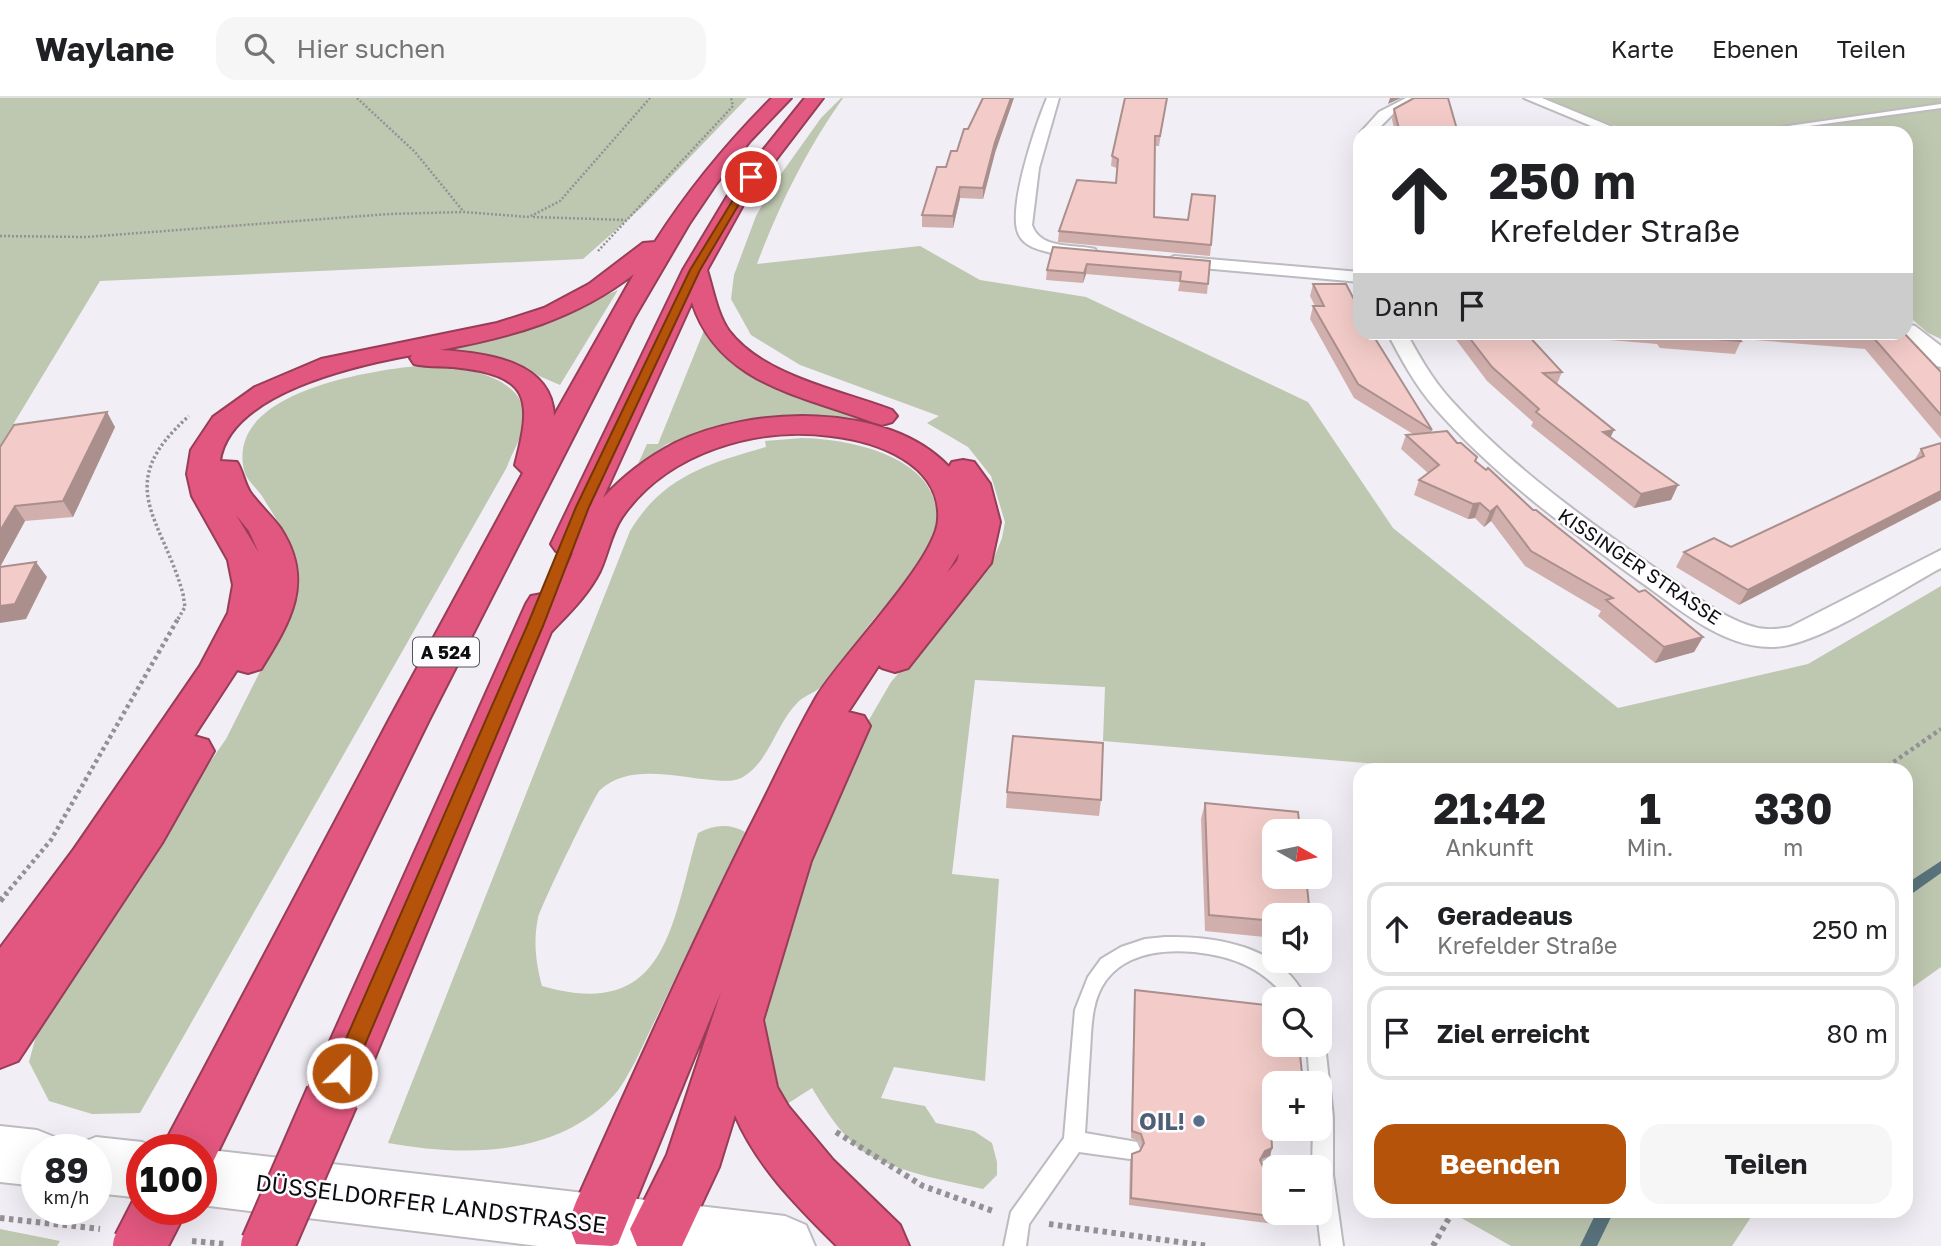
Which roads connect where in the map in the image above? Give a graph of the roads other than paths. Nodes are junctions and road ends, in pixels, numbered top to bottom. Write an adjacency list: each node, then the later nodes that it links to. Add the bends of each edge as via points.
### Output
1 (782, 98): 10 (highway, via 739,139)
2 (814, 98): 13 (highway, via 738,194)
3 (1053, 98): 11 (street, via 1027,190 1023,229 1041,244)
4 (1418, 98): 7 (street, via 1383,114)
5 (1530, 98): 8 (street)
6 (1941, 106): 9 (lane)
7 (1373, 126)
8 (1602, 126)
9 (1794, 126)
10 (676, 225): 18 (highway, A 524); 21 (highway, via 612,281 562,310 499,330 327,364 253,399 225,421 205,448 200,470 208,498 246,560 252,588 246,613 225,656 112,830)
11 (1106, 254)
12 (1159, 259): 14 (street)
13 (695, 270): 20 (highway, via 583,507); 23 (highway, via 719,334 737,352 817,396 923,433 957,460 974,484 983,522 974,563 863,699 788,861)
14 (1353, 276)
15 (1914, 324): 17 (main road)
16 (1401, 340): 19 (street, KISSINGER STRASSE, via 1428,386 1467,430 1572,523 1714,620 1752,636 1779,639 1797,635)
17 (1941, 359)
18 (520, 508): 24 (highway, via 541,421 537,394 522,380 481,363 425,358 357,367 299,388 246,421 230,444 225,466 229,488 261,524 275,550 280,580 277,607 146,831); 26 (highway, A 524)
19 (1941, 558)
20 (535, 626): 33 (highway, via 577,582 605,517 636,482 671,455 702,442 767,428 824,426 884,437 925,458 947,486 955,522 939,562 842,687 750,873); 38 (highway, bridge)
21 (0, 986)
22 (1286, 987): 27 (lane, via 1270,969 1227,950 1147,945 1112,960 1090,990 1084,1010)
23 (739, 1020): 36 (highway, via 691,1167); 40 (highway, via 746,1069 758,1106 826,1194)
24 (0, 1044)
25 (1316, 1057): 30 (lane)
26 (197, 1134)
27 (1074, 1141): 28 (lane); 41 (lane, via 1019,1220)
28 (1130, 1149)
29 (0, 1154): 31 (main road)
30 (1322, 1155)
31 (21, 1156)
32 (217, 1179): 33 (main road, DÜSSELDORFER LANDSTRASSE)
33 (597, 1223): 36 (main road, DÜSSELDORFER LANDSTRASSE)
34 (150, 1225): 37 (highway, bridge)
35 (1329, 1225): 42 (lane)
36 (659, 1229): 39 (main road, DÜSSELDORFER LANDSTRASSE)
37 (139, 1246)
38 (267, 1246)
39 (785, 1246)
40 (878, 1246)
41 (1015, 1246)
42 (1332, 1246)

